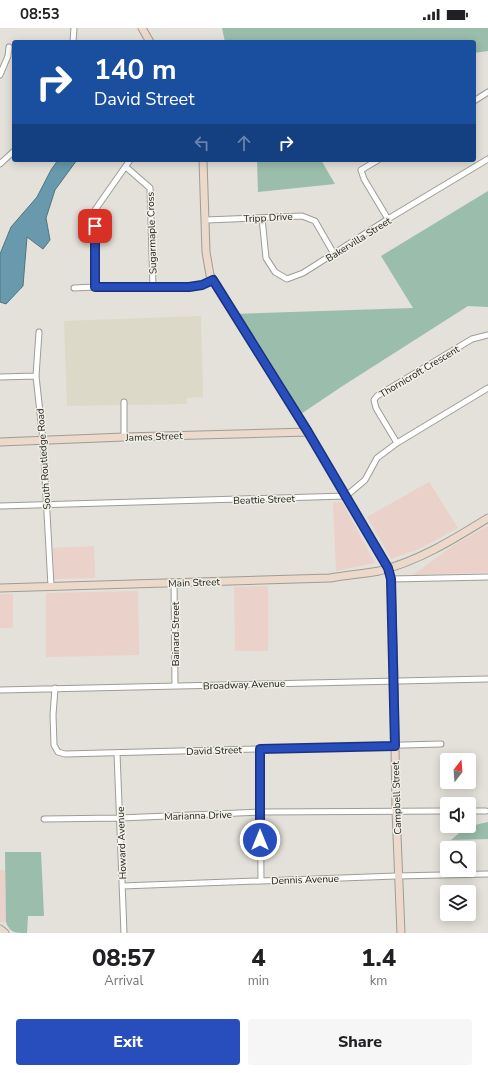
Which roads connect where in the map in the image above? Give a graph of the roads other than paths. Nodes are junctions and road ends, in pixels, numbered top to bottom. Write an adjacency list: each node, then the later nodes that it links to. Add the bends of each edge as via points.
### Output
1 (74, 28): 3 (street)
2 (142, 28): 4 (street)
3 (73, 40)
4 (149, 40)
5 (9, 47): 6 (street)
6 (0, 75)
7 (488, 92): 8 (street)
8 (476, 99)
9 (12, 153): 14 (street)
10 (488, 159): 17 (street, Bakervilla Street)
11 (129, 162): 15 (street)
12 (203, 162): 18 (street, Campbell Street)
13 (375, 162): 17 (street, via 361,170)
14 (0, 164)
15 (126, 167): 21 (street, via 95,210); 22 (street, Sugarmaple Cross, via 150,188)
16 (262, 218): 18 (street, Tripp Drive); 19 (street, Tripp Drive, via 302,216 315,221); 19 (street, Bakervilla Street, via 266,258 274,272 287,279 303,273)
17 (388, 219): 19 (street, Bakervilla Street)
18 (206, 220): 20 (street, Campbell Street, via 206,252)
19 (334, 254)
20 (213, 280): 22 (street, via 189,287); 30 (street, Campbell Street)
21 (95, 287): 22 (street); 23 (street)
22 (153, 287)
23 (74, 288)
24 (39, 332): 26 (street, South Routledge Road)
25 (488, 335): 34 (street, Thornicroft Crescent, via 472,339 377,396 374,400 376,408)
26 (36, 376): 27 (street); 32 (street, South Routledge Road)
27 (0, 377)
28 (488, 388): 34 (street)
29 (124, 402): 31 (street)
30 (308, 432): 31 (street, James Street); 35 (street, Campbell Street)
31 (124, 437): 32 (street, James Street)
32 (43, 440): 33 (street, James Street); 36 (street, South Routledge Road)
33 (0, 442)
34 (397, 443): 35 (street, via 377,458 365,480)
35 (346, 496): 36 (street, Beattie Street); 39 (street, Campbell Street)
36 (46, 505): 37 (street, Beattie Street); 43 (street, South Routledge Road)
37 (0, 506)
38 (488, 518): 39 (street, Main Street, via 449,542)
39 (388, 568): 41 (street, Campbell Street); 42 (street, Main Street, via 330,578)
40 (488, 577): 41 (street)
41 (391, 579): 46 (street, Campbell Street)
42 (174, 582): 43 (street, Main Street); 47 (street, Bainard Street)
43 (51, 586): 44 (street, Main Street)
44 (0, 588)
45 (488, 679): 46 (street, Broadway Avenue)
46 (394, 680): 47 (street, Broadway Avenue); 51 (street, Campbell Street)
47 (175, 686): 48 (street, Broadway Avenue)
48 (55, 688): 49 (street, Broadway Avenue); 53 (street, David Street, via 54,745 58,752)
49 (0, 690)
50 (441, 744): 51 (street, David Street)
51 (395, 746): 52 (street, David Street); 54 (street, Campbell Street)
52 (260, 749): 53 (street, David Street); 58 (street)
53 (117, 753): 59 (street, Howard Avenue)
54 (396, 811): 55 (street, Marianna Drive); 58 (street, Marianna Drive); 62 (street, Campbell Street)
55 (440, 811)
56 (476, 811): 57 (street)
57 (486, 811)
58 (260, 812): 59 (street, Marianna Drive); 63 (street)
59 (120, 818): 60 (street, Marianna Drive); 64 (street, Howard Avenue)
60 (44, 819)
61 (488, 874): 62 (street, Dennis Avenue)
62 (399, 876): 63 (street, Dennis Avenue); 68 (street, Campbell Street)
63 (261, 881): 64 (street, Dennis Avenue)
64 (122, 886): 67 (street, Howard Avenue)
65 (0, 929): 66 (street)
66 (6, 933)
67 (124, 933)
68 (401, 933)

